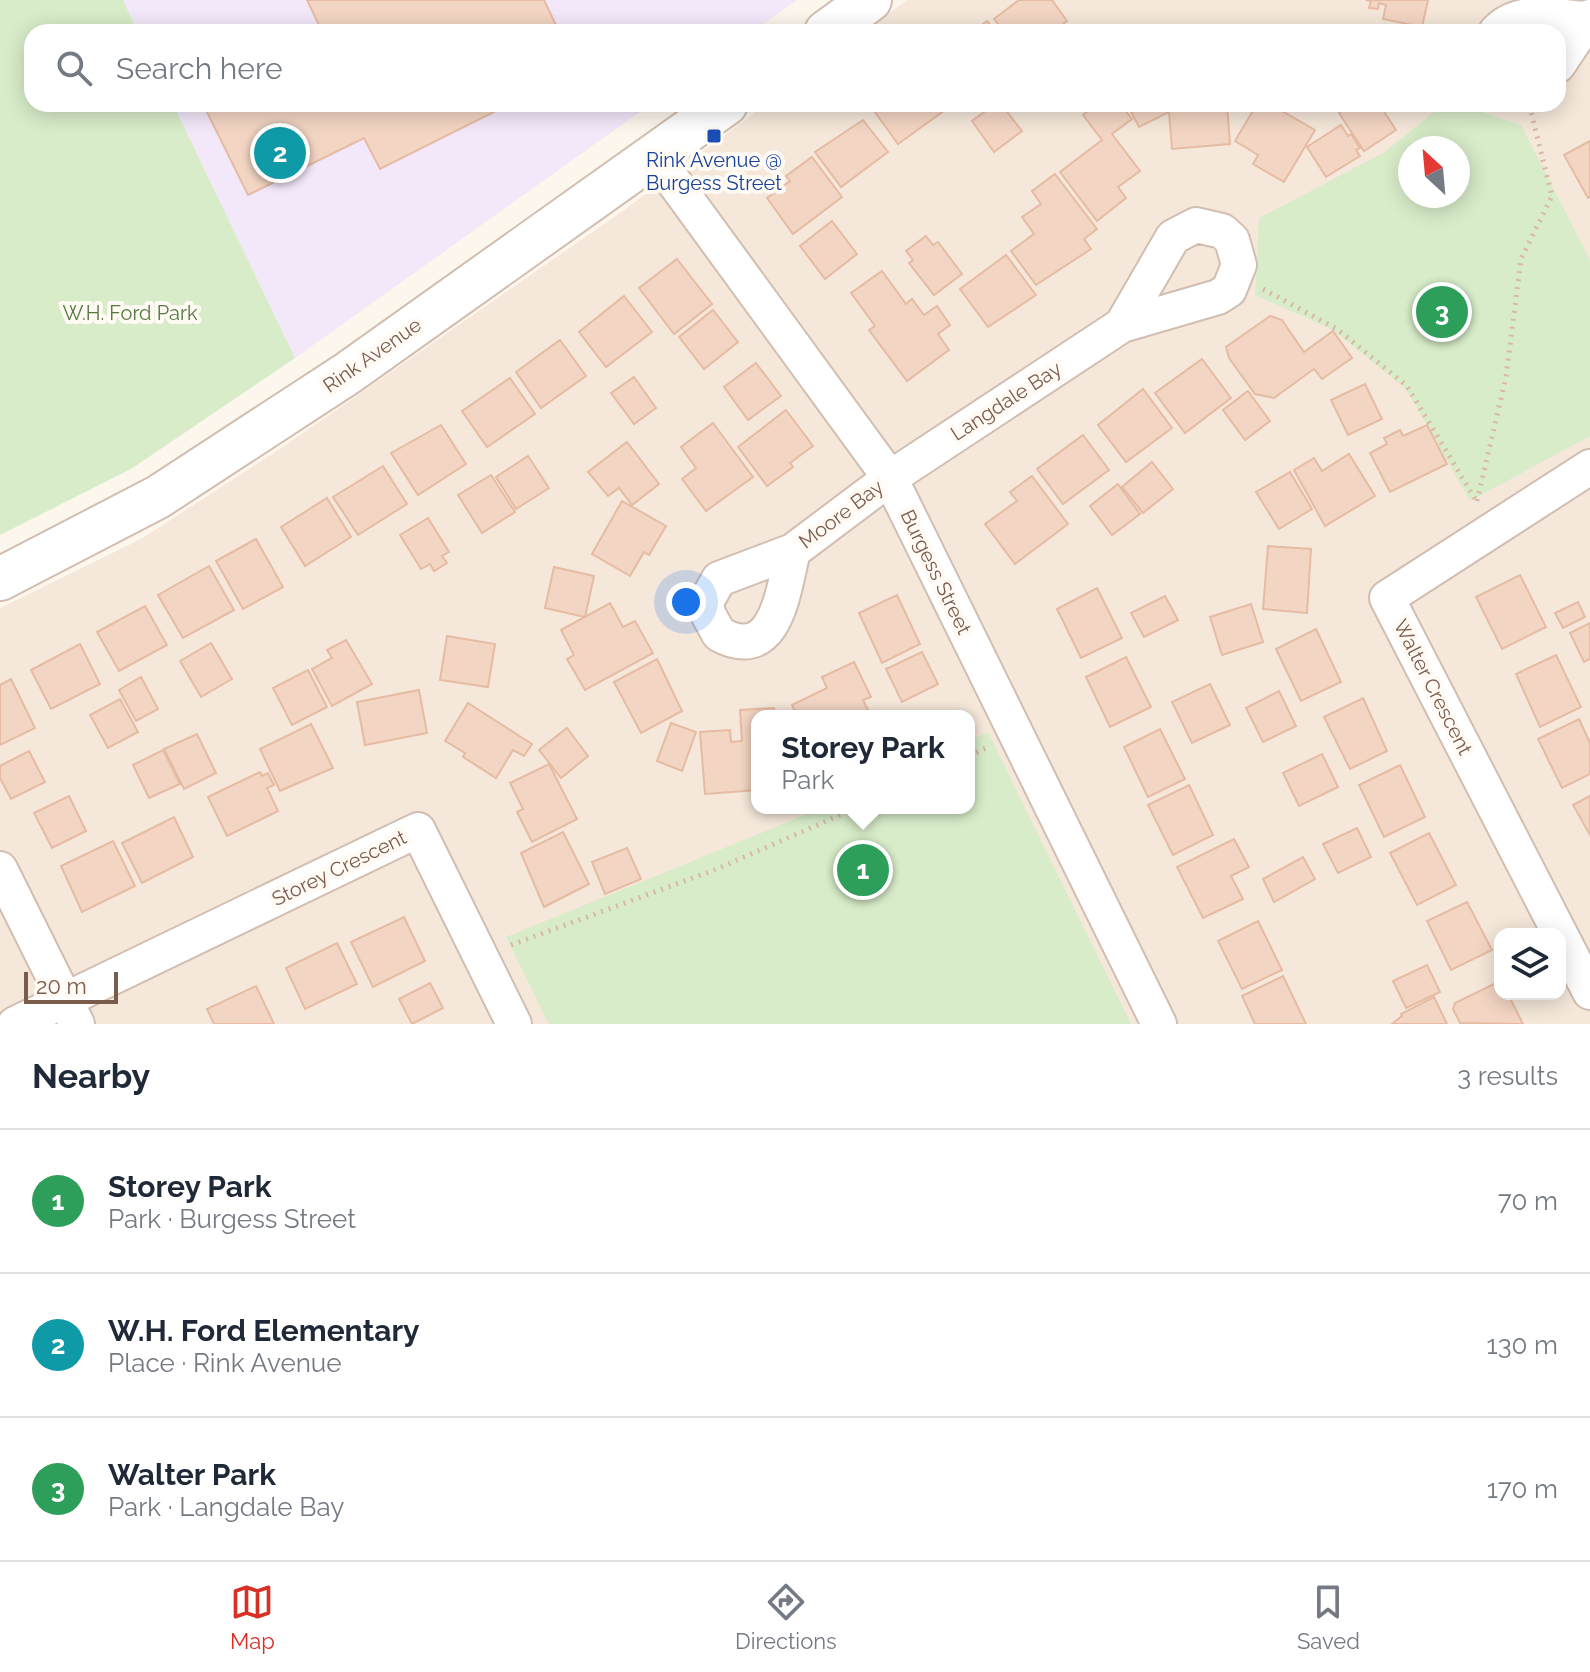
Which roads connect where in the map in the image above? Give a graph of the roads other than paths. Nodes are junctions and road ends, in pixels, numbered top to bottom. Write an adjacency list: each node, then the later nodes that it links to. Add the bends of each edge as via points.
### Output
1 (870, 0): 3 (street)
2 (1588, 18): 4 (street, via 1527,15); 5 (street)
3 (837, 24)
4 (1506, 24)
5 (1566, 52)
6 (715, 112): 7 (street, Rink Avenue)
7 (655, 156): 10 (street, Burgess Street); 12 (street, Rink Avenue, via 348,373 171,488)
8 (1122, 325): 8 (street, Langdale Bay, via 1218,297 1236,278 1237,252 1222,231 1196,225 1183,229 1165,248); 10 (street, Langdale Bay)
9 (1590, 467): 14 (street, Walter Crescent, via 1387,598)
10 (890, 478): 11 (street, Moore Bay); 18 (street, Burgess Street)
11 (793, 551)
12 (0, 579)
13 (0, 869): 15 (street)
14 (1590, 992)
15 (70, 1011): 16 (street); 17 (street, Storey Crescent, via 418,830)
16 (15, 1024)
17 (514, 1024)
18 (1159, 1024)

